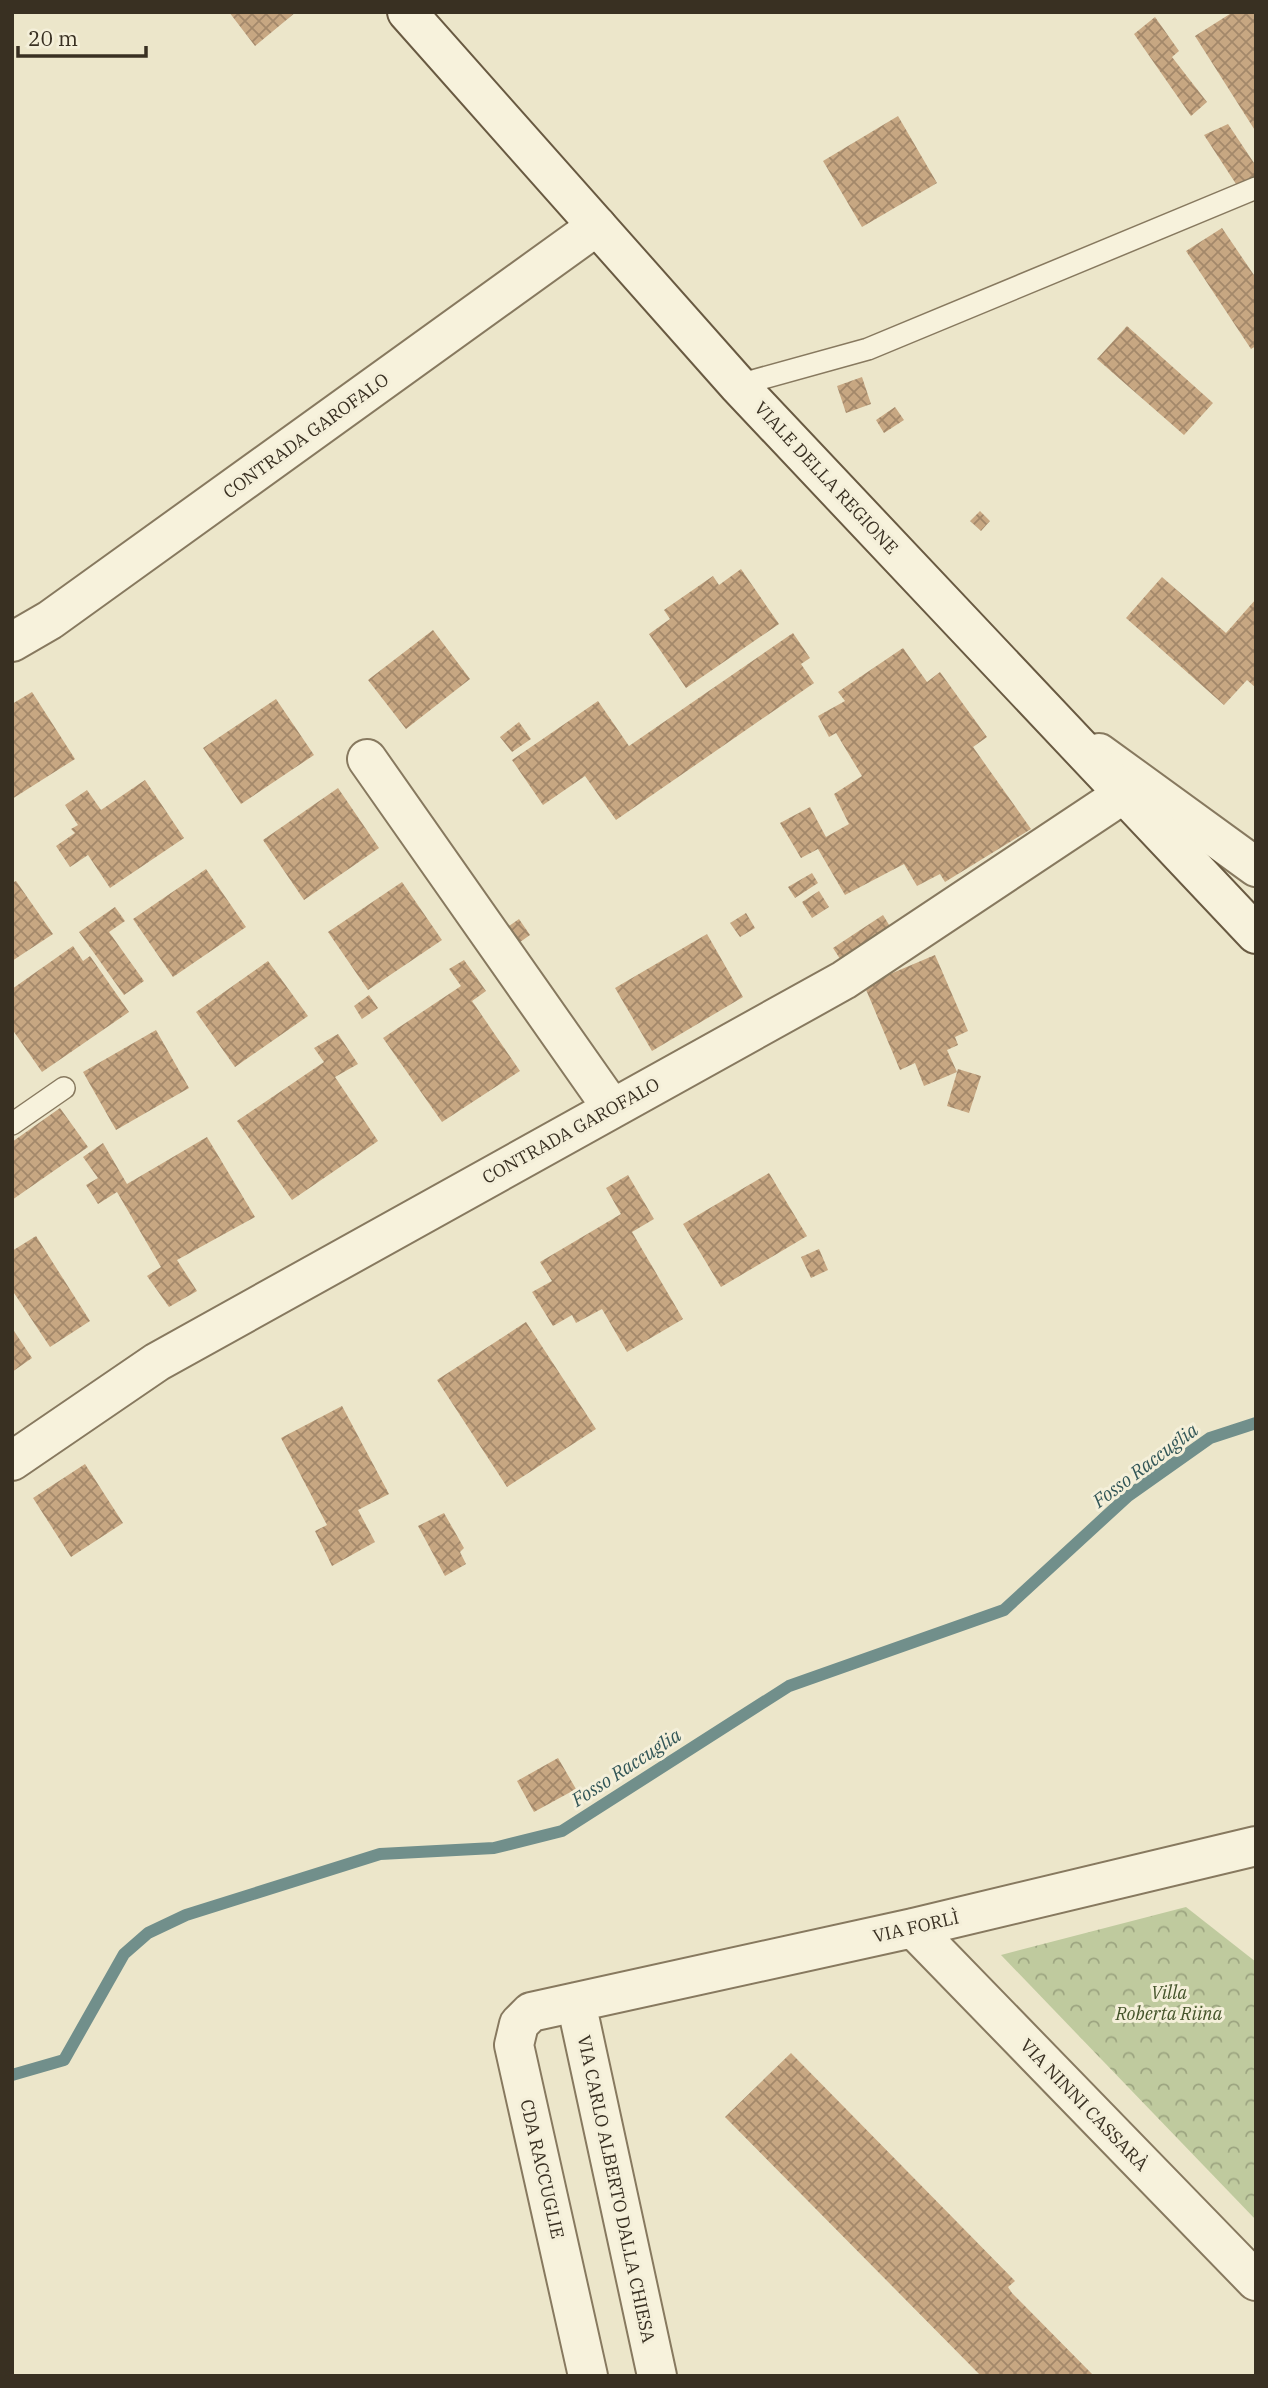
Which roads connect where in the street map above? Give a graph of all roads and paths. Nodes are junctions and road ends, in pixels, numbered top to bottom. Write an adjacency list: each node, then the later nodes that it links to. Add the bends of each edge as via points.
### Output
1 (407, 12): 3 (street, VIALE DELLA REGIONE)
2 (1256, 188): 4 (lane, via 868,349)
3 (597, 226): 4 (street, VIALE DELLA REGIONE); 5 (street, CONTRADA GAROFALO, via 50,620)
4 (738, 385): 6 (street, VIALE DELLA REGIONE)
5 (12, 642)
6 (1058, 723): 8 (street, VIALE DELLA REGIONE); 9 (street)
7 (367, 759): 12 (street)
8 (1125, 793): 10 (street, VIALE DELLA REGIONE); 12 (street, CONTRADA GAROFALO, via 844,979)
9 (1256, 867)
10 (1256, 934)
11 (64, 1088): 13 (lane)
12 (612, 1108): 14 (street, CONTRADA GAROFALO, via 157,1362)
13 (12, 1124)
14 (12, 1461)
15 (1256, 1846): 16 (street, VIA FORLÌ)
16 (913, 1928): 17 (street, VIA FORLÌ); 18 (street, VIA NINNI CASSARÀ)
17 (576, 2002): 19 (street, CDA RACCUGLIE, via 531,2012 519,2024 514,2045); 20 (street, VIA CARLO ALBERTO DALLA CHIESA)
18 (1256, 2281)
19 (588, 2376)
20 (657, 2376)

